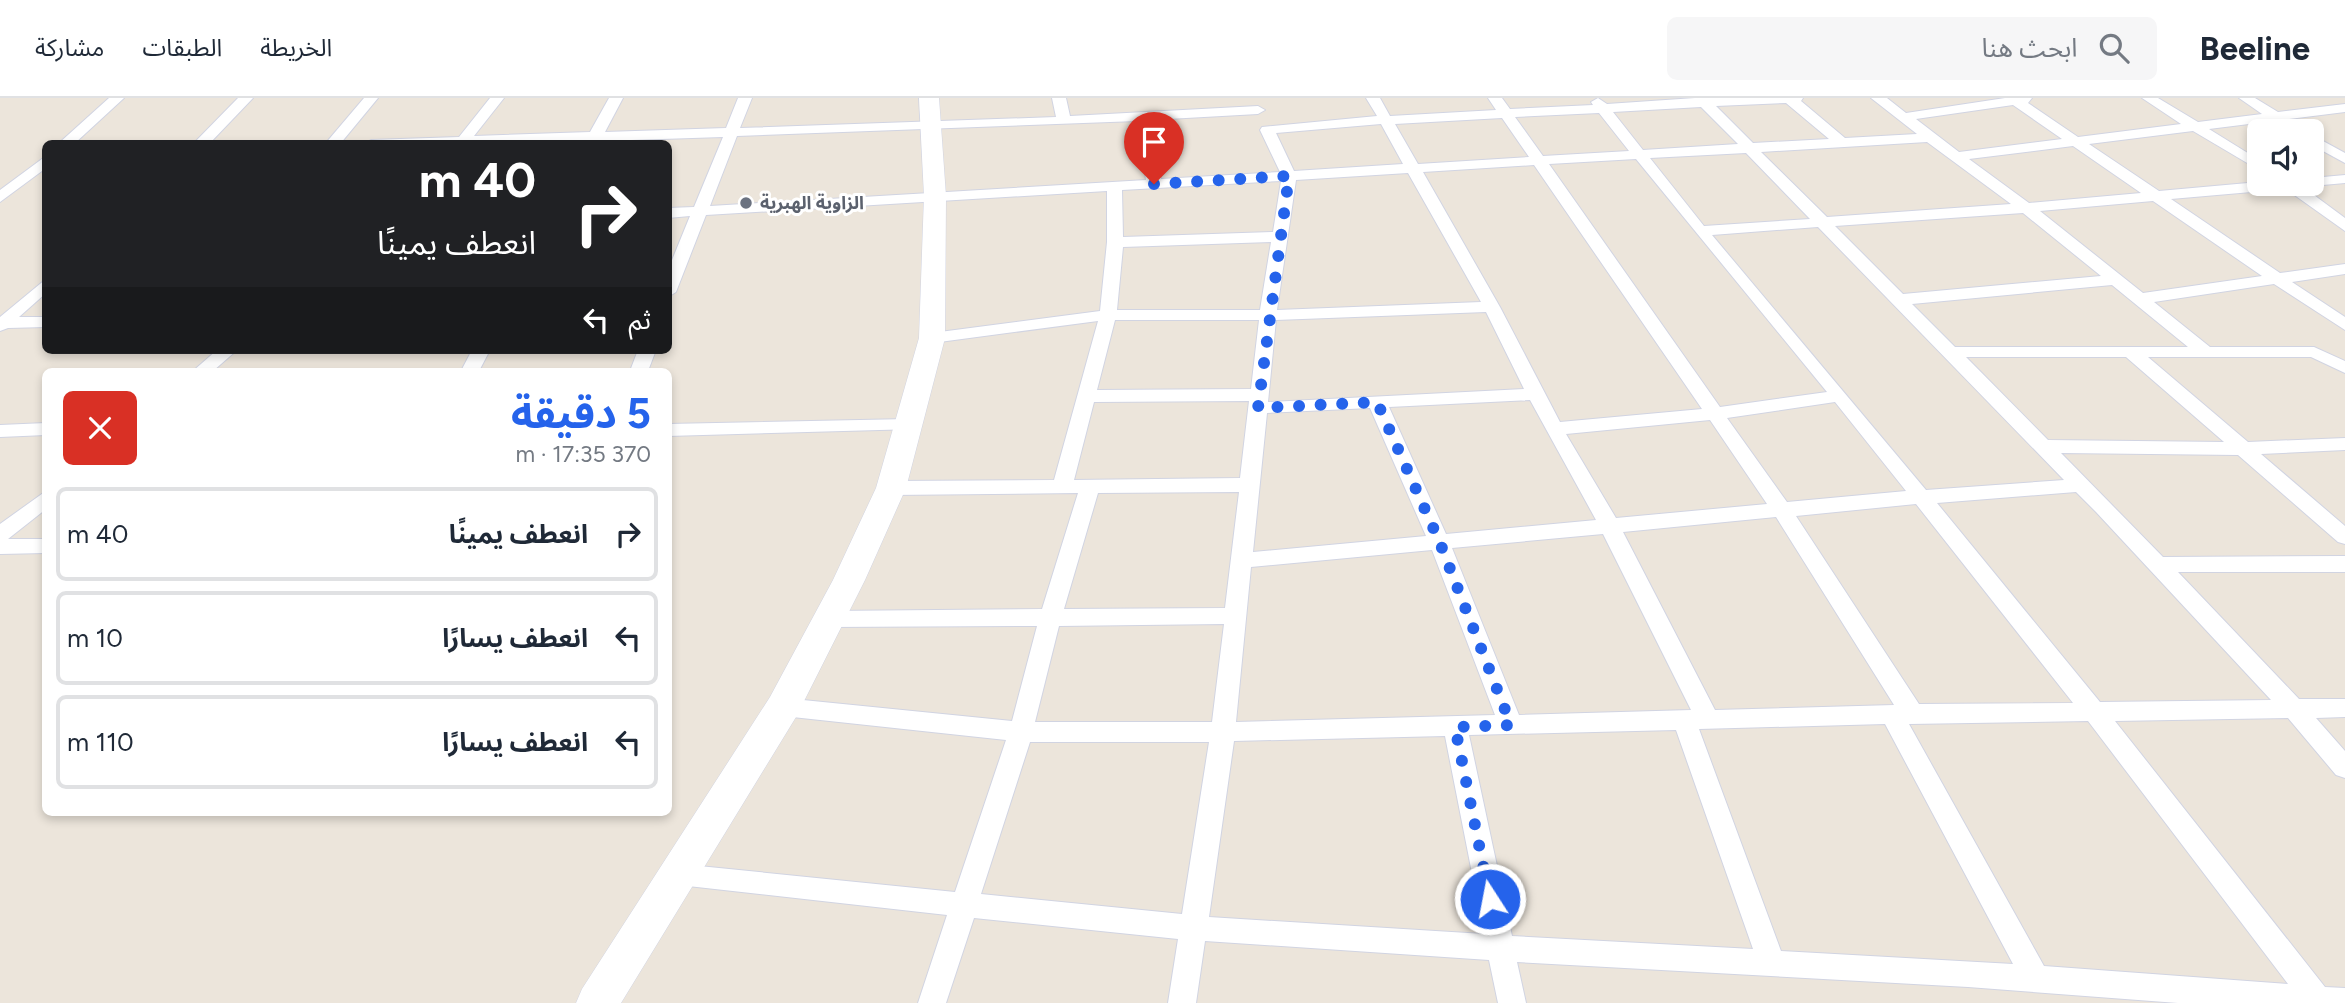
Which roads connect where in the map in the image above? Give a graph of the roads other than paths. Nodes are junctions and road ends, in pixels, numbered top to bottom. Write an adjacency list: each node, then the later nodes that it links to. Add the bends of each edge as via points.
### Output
1 (117, 98): 32 (street)
2 (246, 98): 33 (street)
3 (371, 98): 34 (street)
4 (496, 98): 35 (street)
5 (616, 98): 36 (street)
6 (746, 98): 29 (street)
7 (1059, 98): 27 (street)
8 (1373, 98): 26 (street)
9 (1496, 98): 21 (street)
10 (1789, 98): 11 (street); 16 (street); 38 (street)
11 (1796, 98)
12 (1878, 98): 23 (street)
13 (2149, 98): 28 (street)
14 (2246, 98): 24 (street)
15 (2020, 99): 23 (street); 37 (street)
16 (1703, 101): 18 (street); 40 (street)
17 (1255, 104): 22 (street); 30 (street)
18 (1599, 104): 21 (street); 41 (street)
19 (2345, 108): 24 (street)
20 (930, 111): 27 (street); 29 (street); 54 (street)
21 (1506, 114): 26 (street); 45 (street)
22 (1143, 117): 27 (street); 51 (street)
23 (1904, 117): 31 (street)
24 (2275, 117): 25 (street); 28 (street)
25 (2278, 119)
26 (1384, 120): 30 (street); 47 (street)
27 (1064, 121)
28 (2194, 128): 37 (street); 43 (street)
29 (734, 130): 36 (street); 59 (street)
30 (1267, 130): 48 (street)
31 (1932, 137): 38 (street); 42 (street)
32 (70, 140)
33 (204, 140)
34 (335, 140)
35 (464, 140)
36 (593, 140)
37 (2076, 141): 42 (street); 55 (street)
38 (1843, 144): 40 (street)
39 (2324, 146): 44 (street)
40 (1747, 149): 41 (street); 61 (street)
41 (1642, 155): 45 (street); 63 (street)
42 (1958, 156): 58 (street)
43 (2247, 159)
44 (2345, 159)
45 (1540, 160): 47 (street); 91 (street)
46 (42, 163): 57 (street)
47 (1414, 168): 48 (street); 73 (street)
48 (1289, 176): 51 (street); 64 (street)
49 (2345, 179): 50 (street)
50 (2324, 181)
51 (1154, 184): 52 (street)
52 (1114, 185): 54 (street); 65 (street)
53 (2247, 188): 55 (street)
54 (935, 196): 59 (street); 79 (street)
55 (2157, 196): 58 (street); 67 (street)
56 (2305, 196): 62 (street)
57 (0, 197)
58 (2026, 208): 61 (street); 68 (street)
59 (698, 212): 60 (street); 69 (street)
60 (672, 213)
61 (1822, 223): 63 (street); 72 (street)
62 (2345, 226)
63 (1700, 232): 88 (street)
64 (1280, 237): 65 (street); 75 (street)
65 (1115, 242): 74 (street)
66 (2345, 269): 67 (street)
67 (2276, 279): 71 (street); 78 (street)
68 (2116, 280): 71 (street); 72 (street)
69 (672, 281)
70 (42, 288): 77 (street)
71 (2140, 299): 82 (street)
72 (1897, 300): 80 (street)
73 (1492, 307): 75 (street); 86 (street)
74 (1108, 314): 75 (street); 79 (street); 87 (street)
75 (1268, 315): 89 (street)
76 (42, 322): 77 (street)
77 (1, 324)
78 (2345, 325)
79 (932, 338): 92 (street)
80 (1950, 352): 81 (street); 98 (street)
81 (2132, 352): 82 (street); 99 (street)
82 (2206, 352): 85 (street, via 2314,352)
83 (223, 354): 84 (street)
84 (206, 368)
85 (2345, 368)
86 (1537, 394): 90 (street); 94 (street)
87 (1086, 396): 89 (street); 102 (street)
88 (1840, 396): 91 (street); 105 (street)
89 (1259, 402): 90 (street); 100 (street)
90 (1377, 402): 111 (street)
91 (1715, 414): 94 (street); 107 (street)
92 (909, 425): 95 (street); 104 (street)
93 (42, 429): 96 (street)
94 (1554, 429): 108 (street)
95 (672, 430)
96 (0, 431)
97 (2345, 444): 99 (street)
98 (2043, 446): 99 (street); 101 (street)
99 (2242, 449): 110 (street)
100 (1251, 485): 103 (street); 114 (street)
101 (2081, 485): 105 (street); 116 (street)
102 (1062, 486): 103 (street); 104 (street)
103 (1090, 486): 118 (street)
104 (891, 488): 119 (street)
105 (1920, 497): 107 (street); 123 (street)
106 (42, 501): 109 (street)
107 (1783, 512): 108 (street); 124 (street)
108 (1611, 528): 111 (street); 125 (street)
109 (0, 535)
110 (2345, 537)
111 (1440, 543): 114 (street); 126 (street)
112 (42, 546): 113 (street)
113 (0, 547)
114 (1243, 560): 117 (street)
115 (2345, 564): 116 (street)
116 (2158, 565): 122 (street)
117 (1233, 616): 118 (street); 129 (street)
118 (1050, 618): 119 (street); 128 (street)
119 (828, 619): 120 (street)
120 (783, 707): 128 (street); 131 (street)
121 (2345, 708): 122 (street)
122 (2294, 709): 123 (street); 130 (street)
123 (2094, 712): 124 (street); 137 (street)
124 (1902, 714): 125 (street); 136 (street)
125 (1696, 720): 126 (street); 135 (street)
126 (1511, 725): 127 (street)
127 (1455, 727): 129 (street); 134 (street)
128 (1021, 732): 129 (street); 132 (street)
129 (1223, 732): 133 (street)
130 (2345, 768)
131 (679, 876): 132 (street); 138 (street)
132 (964, 905): 133 (street); 139 (street)
133 (1193, 929): 134 (street); 140 (street)
134 (1500, 948): 135 (street); 141 (street)
135 (1772, 963): 136 (street)
136 (2035, 978): 137 (street)
137 (2328, 1002)
138 (597, 1003)
139 (932, 1003)
140 (1182, 1003)
141 (1512, 1003)

